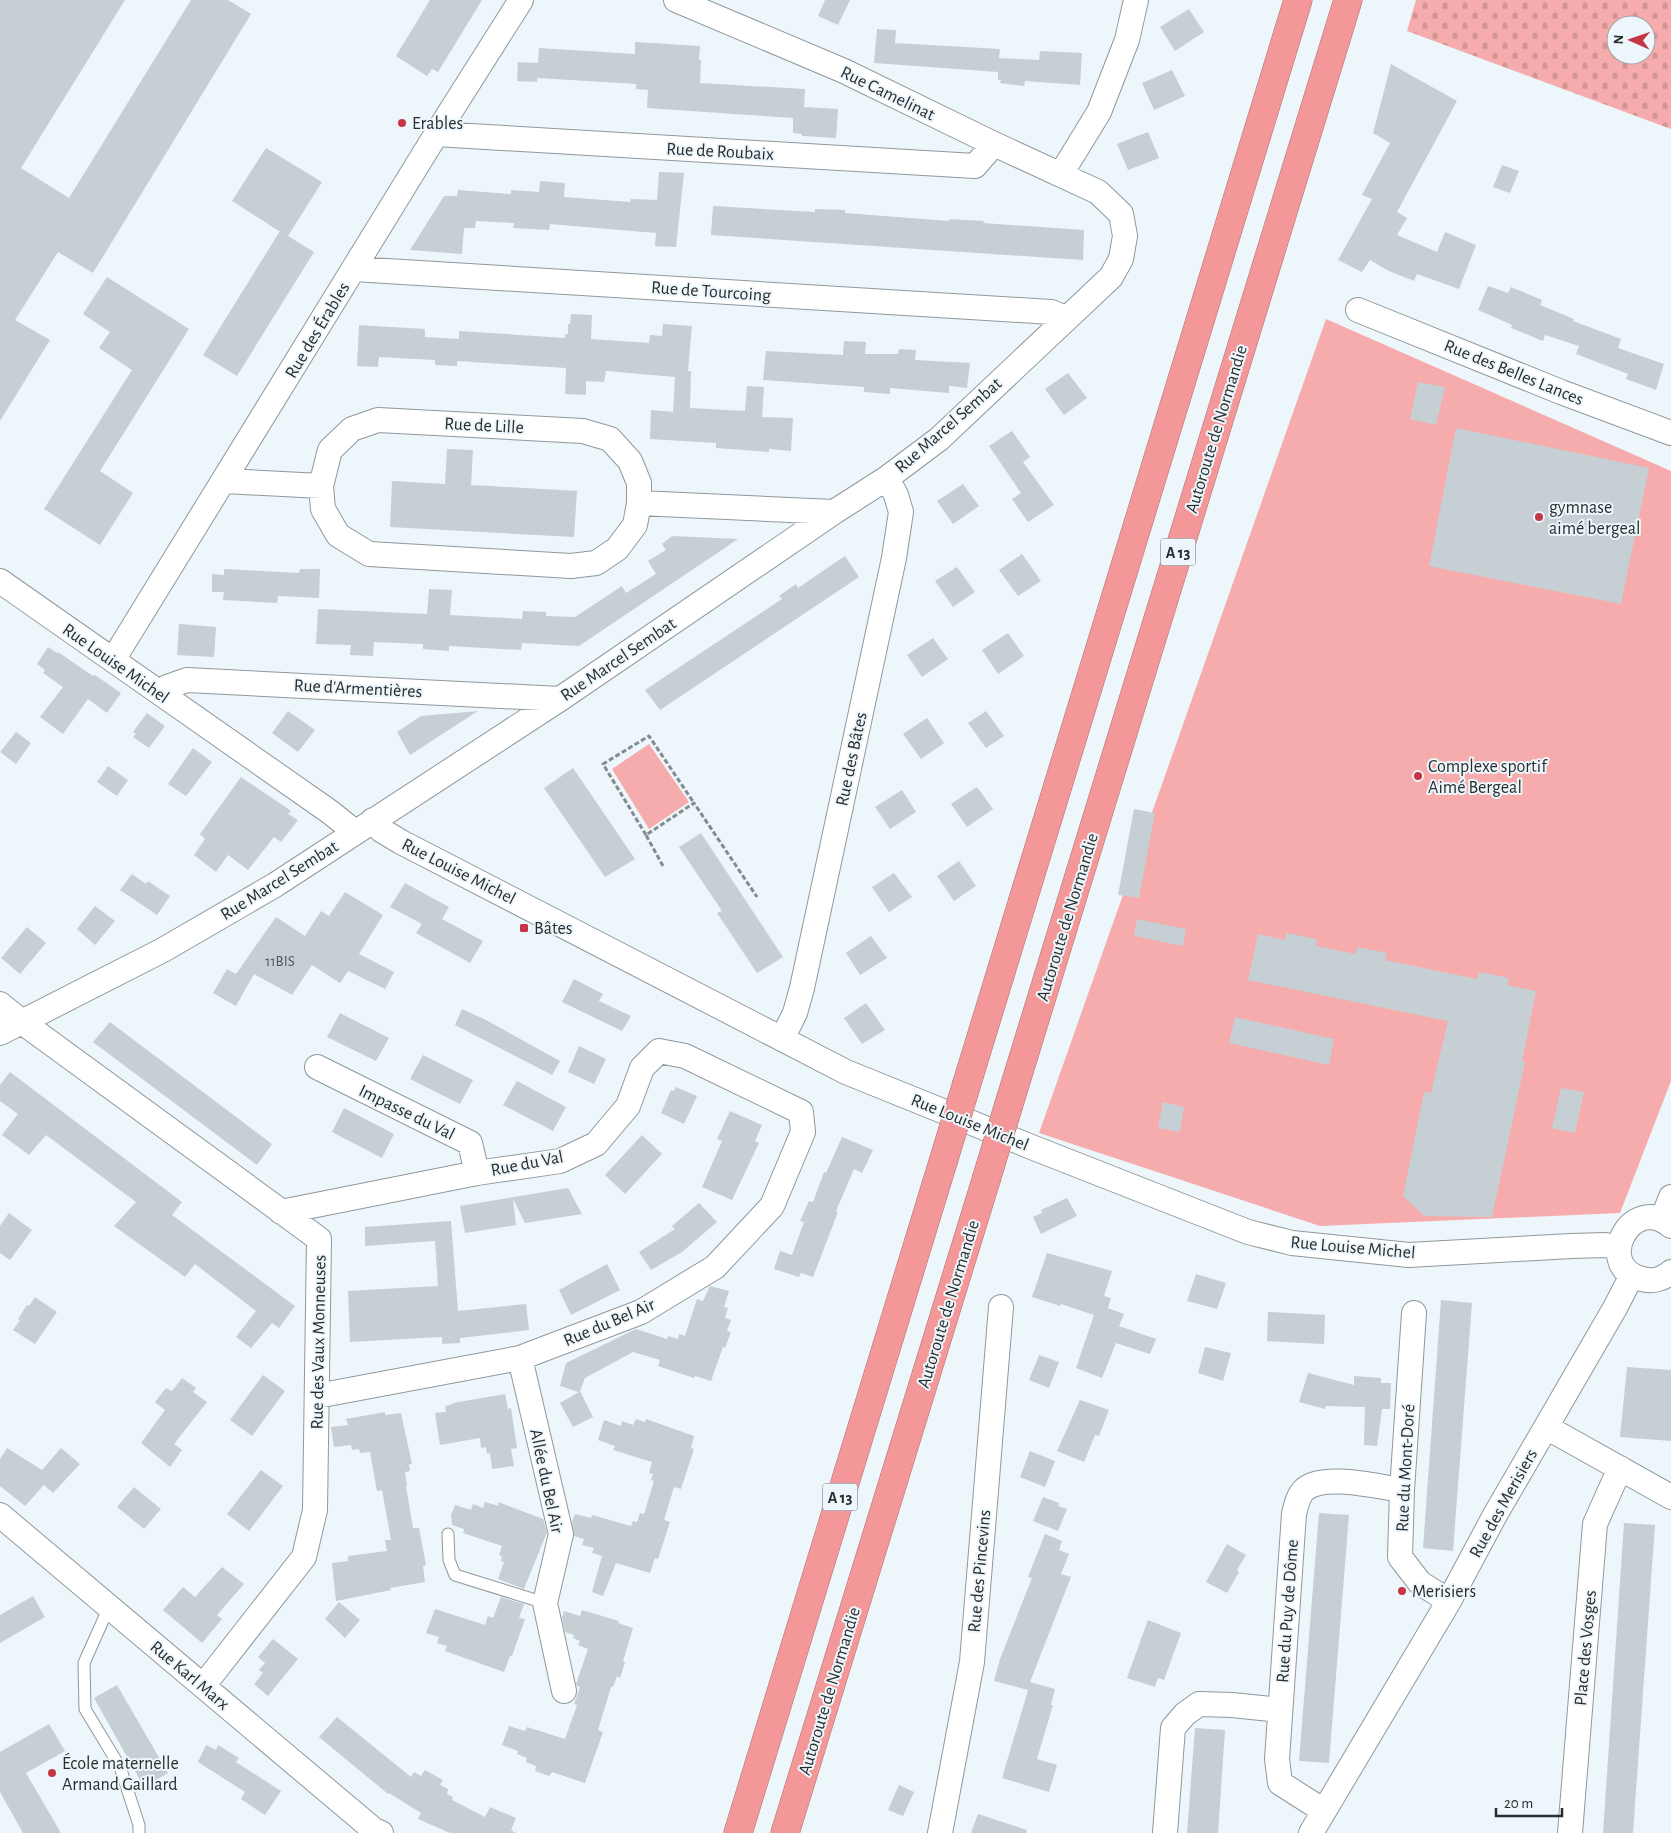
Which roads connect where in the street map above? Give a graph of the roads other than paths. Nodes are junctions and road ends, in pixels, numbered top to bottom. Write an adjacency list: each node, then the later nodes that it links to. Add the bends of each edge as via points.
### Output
1 (521, 0): 6 (street, Rue des Érables)
2 (676, 0): 7 (street, Rue Camelinat, via 844,71)
3 (1136, 0): 8 (street, via 1127,40 1099,112)
4 (1298, 0): 57 (highway, A 13, bridge)
5 (1348, 0): 54 (highway, Autoroute de Normandie / A 13, bridge)
6 (436, 134): 7 (street, Rue de Roubaix, via 975,166); 10 (street, Rue des Érables)
7 (994, 144): 8 (street, Rue Camelinat)
8 (1061, 174): 9 (street, Rue Camelinat)
9 (1098, 192): 12 (street, Rue Marcel Sembat, via 1121,214 1125,236 1121,260 1111,277)
10 (354, 269): 12 (street, Rue de Tourcoing, via 1052,312); 15 (street, Rue des Érables)
11 (1358, 310): 13 (street, Rue des Belles Lances)
12 (1066, 318): 14 (street, Rue Marcel Sembat, via 938,439)
13 (1671, 433)
14 (887, 478): 18 (street, Rue Marcel Sembat); 27 (street, Rue des Bâtes, via 901,512 894,558 802,988 795,1013)
15 (225, 481): 16 (street); 20 (street, Rue des Érables)
16 (321, 486): 17 (street, Rue de Lille, via 322,509 338,535 369,554 571,566 596,563 617,549 635,526); 17 (street, Rue de Lille, via 330,450 352,429 378,420 440,423 583,431 610,440 630,461 639,483)
17 (639, 503): 18 (street)
18 (834, 512): 22 (street, Rue Marcel Sembat)
19 (0, 581): 20 (street, Rue Louise Michel)
20 (113, 660): 21 (street, Rue Louise Michel)
21 (161, 694): 22 (street, Rue d'Armentières, via 168,687 187,680); 23 (street, Rue Louise Michel, via 347,824)
22 (560, 698): 23 (street, Rue Marcel Sembat)
23 (364, 826): 25 (street, Rue Marcel Sembat, via 275,885 180,940); 27 (street, Rue Louise Michel, via 377,827)
24 (0, 1004): 25 (street, Rue des Vaux Monneuses)
25 (22, 1022): 26 (street, Rue Marcel Sembat); 32 (street, Rue des Vaux Monneuses)
26 (0, 1033)
27 (782, 1039): 34 (street, Rue Louise Michel, via 846,1072 1034,1148 1248,1232 1292,1243 1409,1255 1571,1246)
28 (317, 1067): 30 (street, Impasse du Val, via 470,1143)
29 (801, 1112): 30 (street, Rue du Val, via 685,1056 659,1051 642,1068 628,1106 596,1144 560,1160); 39 (street, Rue du Bel Air, via 803,1132 772,1206 715,1267 641,1312)
30 (478, 1173): 32 (street, Rue du Val)
31 (1671, 1197): 33 (street)
32 (282, 1212): 40 (street, Rue des Vaux Monneuses, via 319,1240)
33 (1667, 1223): 34 (street, via 1648,1218 1634,1222 1623,1233)
34 (1618, 1247): 36 (street, via 1620,1260)
35 (1671, 1272): 36 (street, via 1650,1281)
36 (1632, 1275): 41 (street, Rue des Merisiers)
37 (1001, 1307): 58 (street, Rue des Pincevins, via 972,1662)
38 (1414, 1313): 43 (street, Rue du Mont-Doré)
39 (520, 1358): 40 (street, Rue du Bel Air); 48 (street, Allée du Bel Air, via 561,1534)
40 (317, 1396): 50 (street, Rue des Vaux Monneuses, via 315,1510 304,1557)
41 (1546, 1427): 42 (street); 47 (street, Rue des Merisiers)
42 (1620, 1468): 44 (street); 61 (street, Place des Vosges, via 1595,1524)
43 (1402, 1490): 47 (street, Rue du Mont-Doré, via 1400,1557 1420,1583); 52 (street, Rue du Puy de Dôme, via 1320,1482 1305,1489 1298,1500 1294,1514)
44 (1671, 1497)
45 (0, 1515): 49 (street, Rue Karl Marx)
46 (448, 1534): 48 (lane, via 449,1560 455,1576)
47 (1449, 1601): 53 (street, Rue des Merisiers)
48 (545, 1603): 51 (street, Allée du Bel Air)
49 (109, 1607): 50 (street, Rue Karl Marx); 55 (lane, via 84,1663 85,1709 120,1767 140,1825)
50 (203, 1686): 56 (street, Rue Karl Marx, via 374,1830)
51 (564, 1691)
52 (1280, 1710): 53 (street, Rue du Puy de Dôme, via 1276,1759 1280,1783); 59 (street, via 1199,1704 1185,1714 1173,1728)
53 (1324, 1811): 60 (street, Rue des Merisiers)
54 (790, 1828)
55 (139, 1833)
56 (382, 1833)
57 (738, 1833)
58 (940, 1833)
59 (1165, 1833)
60 (1311, 1833)
61 (1570, 1833)

